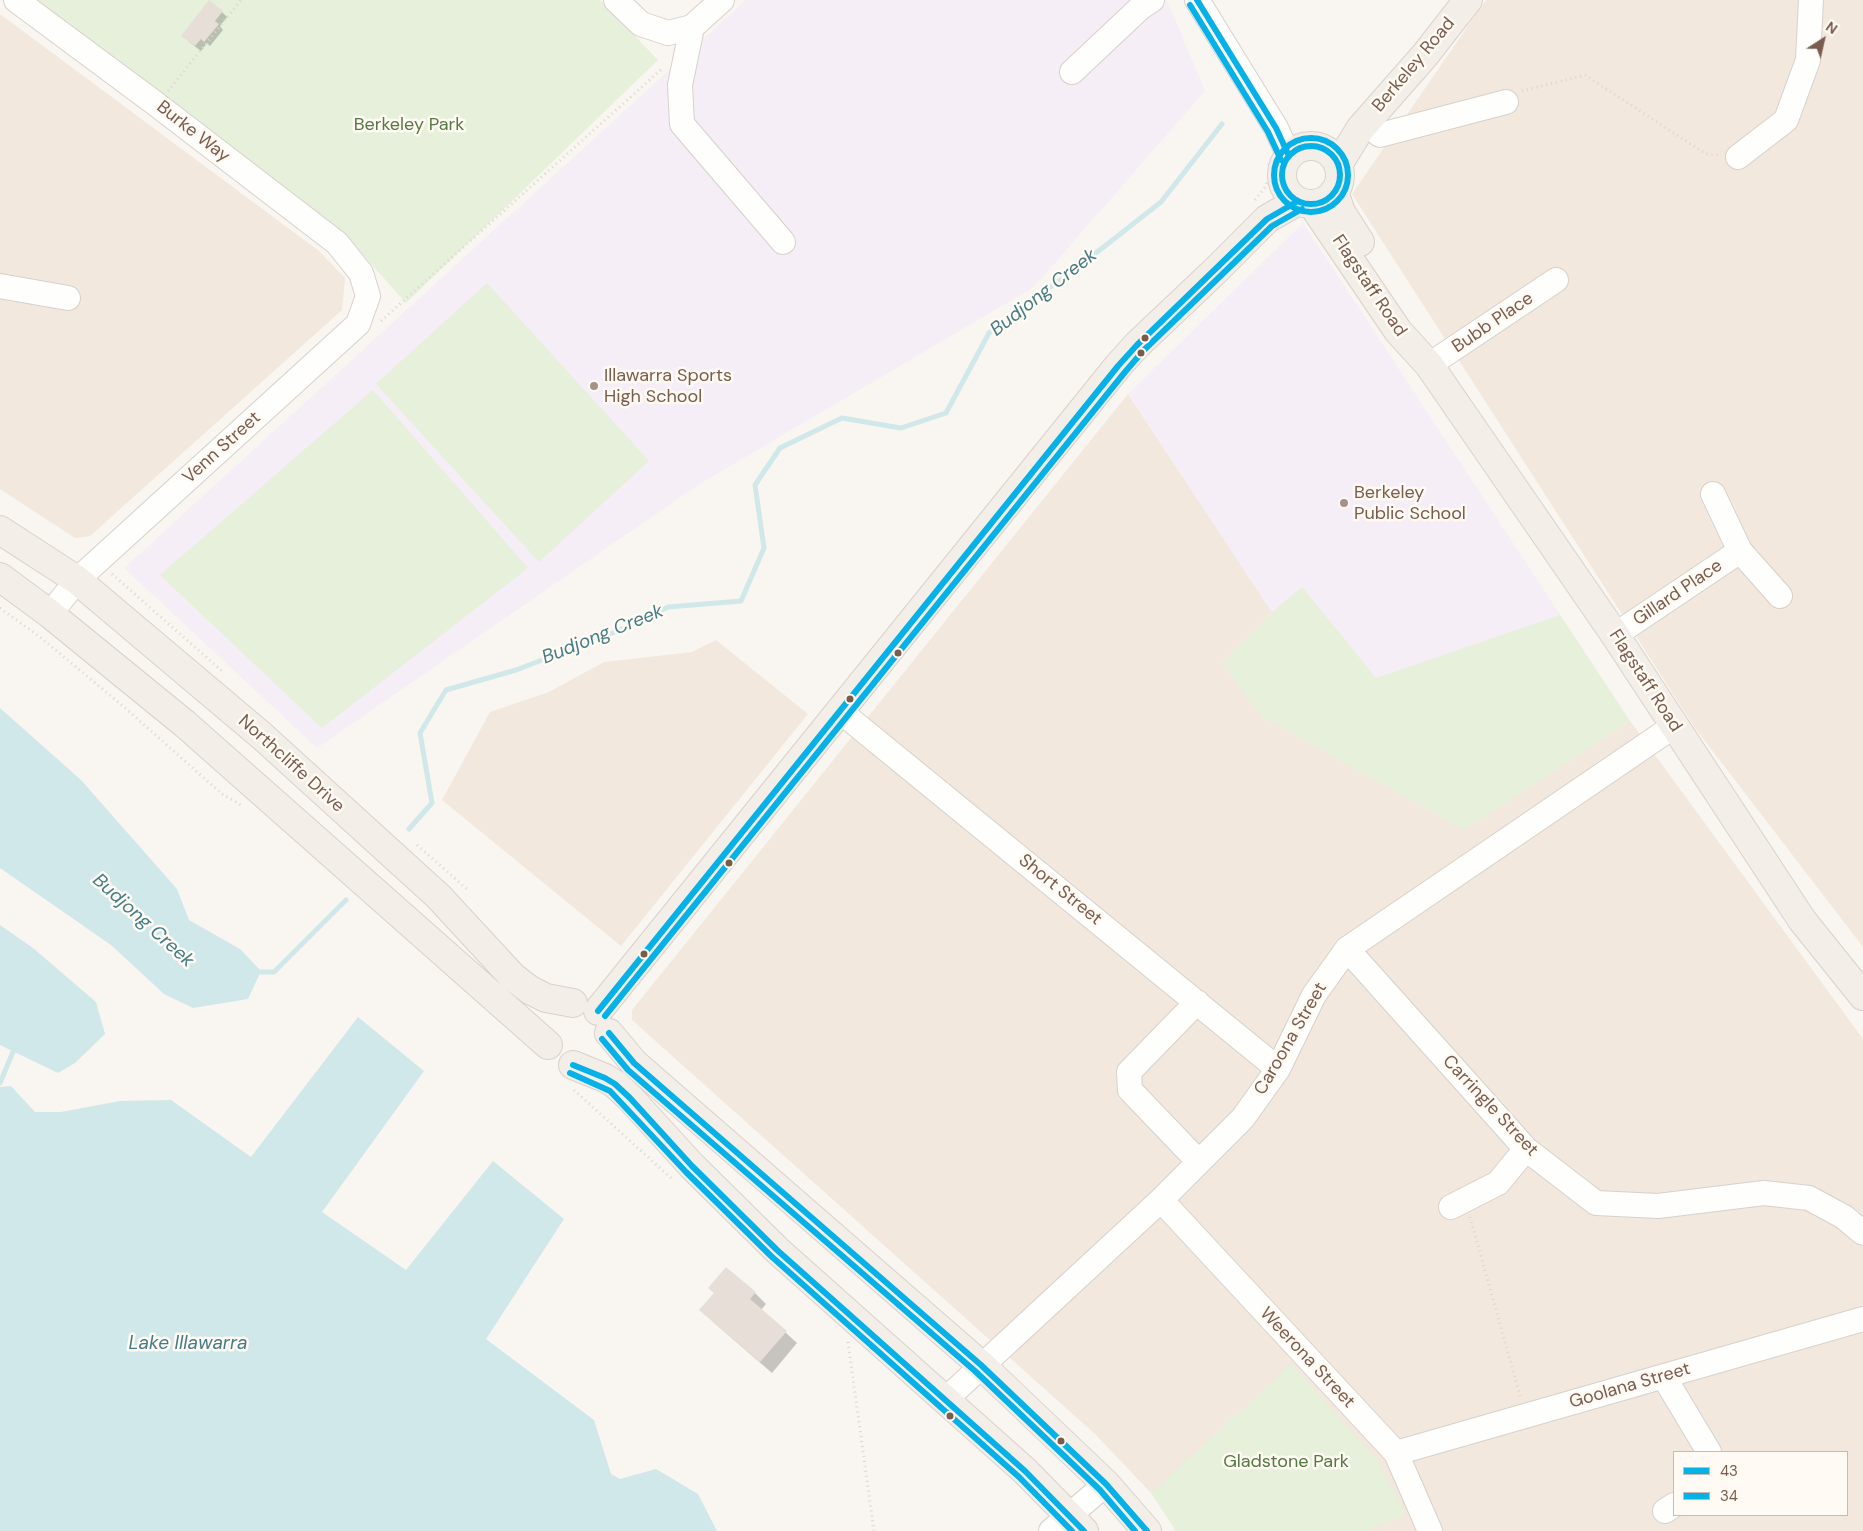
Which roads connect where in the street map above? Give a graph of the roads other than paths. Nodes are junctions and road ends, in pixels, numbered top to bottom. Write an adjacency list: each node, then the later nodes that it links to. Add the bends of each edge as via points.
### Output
1 (16, 0): 15 (street, Burke Way, via 337,243)
2 (616, 0): 8 (street, via 641,24)
3 (722, 0): 8 (street)
4 (1152, 0): 9 (street)
5 (1197, 0): 13 (street)
6 (1468, 0): 11 (main road, Berkeley Road)
7 (1811, 0): 12 (street, via 1808,60 1786,120)
8 (691, 36): 14 (street, via 680,85 682,124)
9 (1072, 72)
10 (1506, 102): 11 (street, via 1380,136)
11 (1363, 126): 13 (main road, Berkeley Road)
12 (1738, 157)
13 (1306, 173): 19 (main road, Flagstaff Road, via 1341,212 1410,323); 28 (main road, Berkeley Road, via 1258,212 1213,273 1136,345)
14 (784, 242)
15 (361, 273): 24 (street, Venn Street, via 368,296 358,324)
16 (1556, 280): 19 (street, Bubb Place)
17 (0, 286): 18 (street)
18 (68, 298)
19 (1429, 365): 27 (main road, Flagstaff Road)
20 (1714, 494): 22 (street, Gillard Place)
21 (0, 530): 24 (main road, Northcliffe Drive)
22 (1740, 551): 25 (street, Gillard Place); 27 (street, Gillard Place)
23 (0, 577): 26 (main road)
24 (77, 580): 26 (street, Venn Street); 33 (main road, Northcliffe Drive, via 262,736 438,896 513,977 546,998)
25 (1780, 596)
26 (50, 614): 34 (main road, via 185,724)
27 (1615, 636): 29 (main road, Flagstaff Road)
28 (841, 712): 32 (street, Short Street); 33 (main road, Berkeley Road)
29 (1674, 726): 30 (street, Caroona Street); 31 (main road, Flagstaff Road, via 1802,920)
30 (1347, 949): 35 (street, Caroona Street, via 1314,996); 37 (street, Carringle Street)
31 (1863, 996)
32 (1197, 1002): 35 (street, Short Street); 38 (street, via 1128,1072 1130,1090)
33 (593, 1016): 34 (main road, via 564,1006 556,1011 551,1018); 36 (main road, via 608,1042 598,1058 582,1065); 43 (main road, via 634,1063)
34 (548, 1045): 36 (main road)
35 (1278, 1069): 38 (street, Caroona Street, via 1243,1118)
36 (573, 1077): 45 (main road, via 605,1078 625,1093 692,1166 777,1250)
37 (1526, 1149): 40 (street, via 1498,1183); 41 (street, Carringle Street, via 1596,1203 1658,1206 1764,1193 1809,1198)
38 (1199, 1162): 39 (street, Caroona Street)
39 (1161, 1200): 43 (street, Caroona Street); 47 (street, Weerona Street)
40 (1458, 1203)
41 (1863, 1233)
42 (1863, 1319): 44 (street, Goolana Street)
43 (981, 1365): 45 (street, Caroona Street); 48 (main road)
44 (1664, 1377): 46 (street); 47 (street, Goolana Street)
45 (945, 1400): 49 (main road, via 1025,1471)
46 (1708, 1451)
47 (1396, 1453): 51 (street, Weerona Street)
48 (1106, 1484): 49 (street); 50 (main road)
49 (1068, 1526)
50 (1147, 1531)
51 (1430, 1531)

